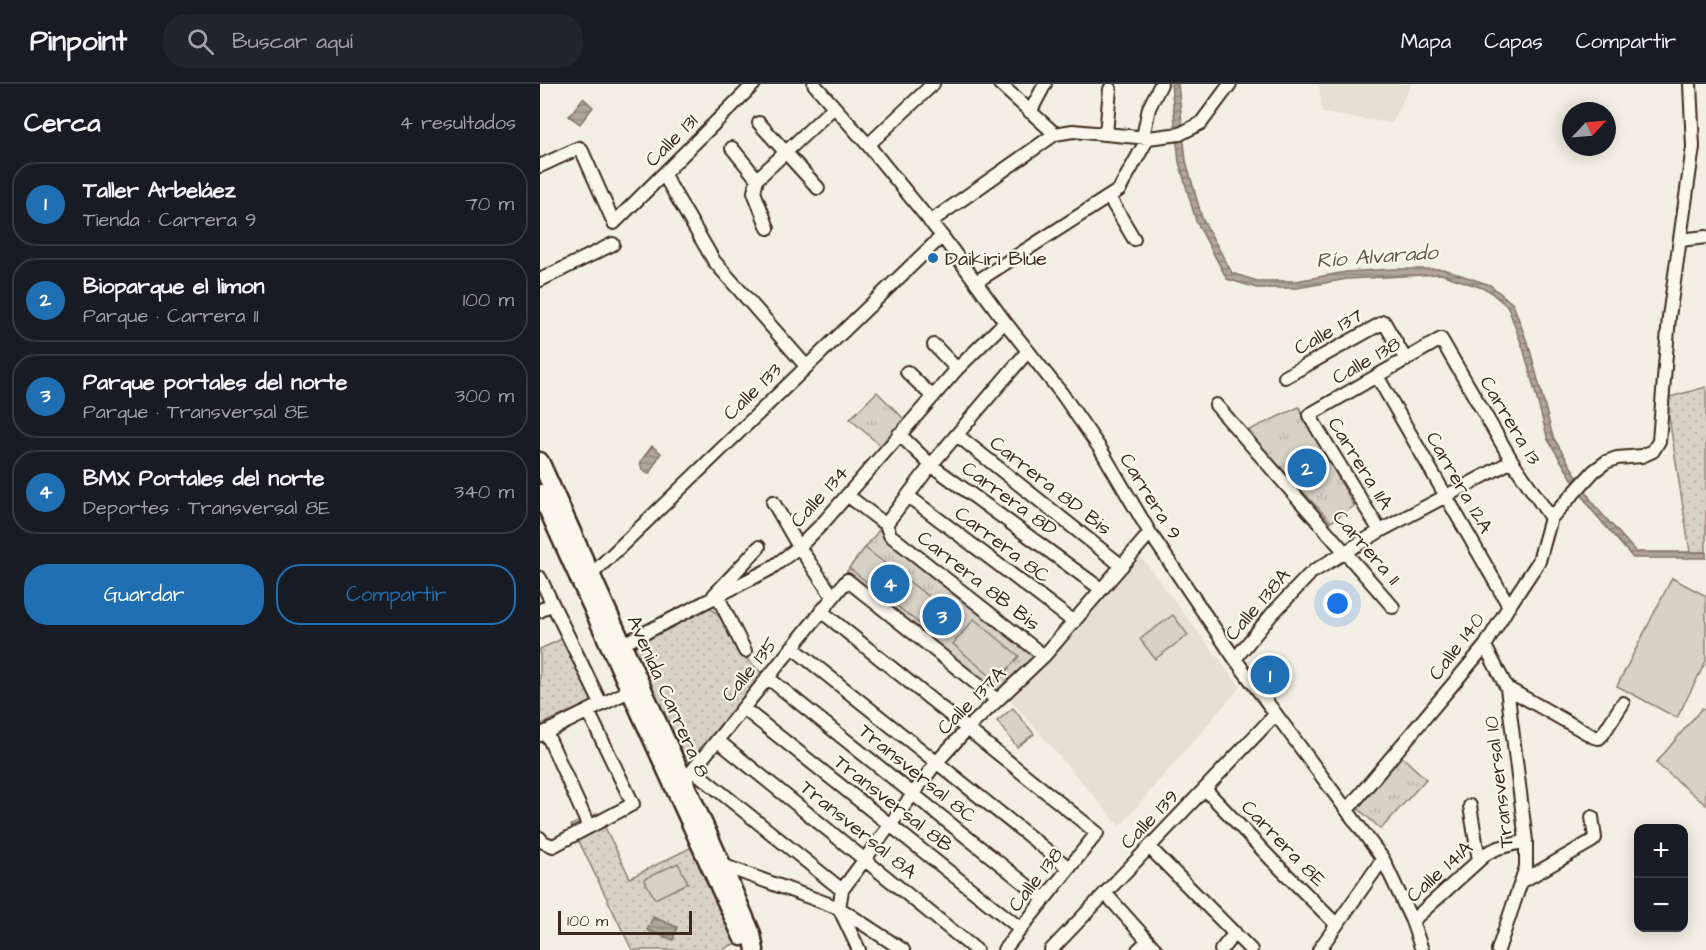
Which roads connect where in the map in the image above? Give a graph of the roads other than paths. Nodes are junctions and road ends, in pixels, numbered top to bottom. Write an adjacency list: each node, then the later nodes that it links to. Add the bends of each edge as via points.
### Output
1 (754, 84): 20 (street, Calle 131)
2 (814, 84): 10 (street, Carrera 9)
3 (933, 84): 16 (street)
4 (1000, 84): 11 (street)
5 (1045, 84): 11 (street)
6 (1161, 84): 15 (street, via 1149,108)
7 (1230, 84): 15 (street, via 1201,123 1180,134)
8 (1690, 84): 29 (street, Calle 140, via 1693,147)
9 (1110, 89): 14 (street)
10 (834, 108): 16 (street, Carrera 9); 18 (street)
11 (1030, 112): 13 (street)
12 (759, 123): 18 (street)
13 (1055, 134): 14 (street, via 1073,130); 24 (street)
14 (1106, 134): 15 (street)
15 (1145, 138): 23 (street, via 1119,190)
16 (868, 145): 24 (street, Carrera 9)
17 (732, 148): 21 (street)
18 (786, 153): 21 (street); 22 (street)
19 (540, 166): 20 (street, Calle 131, via 579,148 615,223)
20 (664, 175): 38 (street, via 714,261)
21 (757, 179): 25 (street, via 754,192)
22 (818, 188)
23 (1109, 197): 28 (street); 32 (street)
24 (930, 222): 26 (street, Carrera 9)
25 (768, 228)
26 (942, 236): 32 (street, Carrera 9); 38 (street, Calle 133)
27 (1706, 237): 29 (street)
28 (1134, 239)
29 (1680, 240): 56 (street, Calle 140, via 1659,441 1653,451 1642,456 1606,462)
30 (613, 244): 31 (street)
31 (540, 280)
32 (976, 282): 33 (street, Carrera 9)
33 (1005, 322): 36 (street, Carrera 9); 39 (street, Calle 134)
34 (1442, 339): 37 (street, Calle 138); 49 (street, Carrera 13)
35 (934, 345): 39 (street)
36 (1028, 351): 47 (street); 59 (street, Carrera 9, via 1101,450)
37 (1406, 360): 41 (street, Calle 138); 42 (street, Calle 137, via 1384,322)
38 (806, 366): 64 (street, Calle 133)
39 (957, 369): 43 (street, Calle 134)
40 (907, 372): 43 (street)
41 (1377, 376): 45 (street, Calle 138); 54 (street, Carrera 12A)
42 (1285, 377)
43 (933, 397): 46 (street, Calle 134)
44 (1216, 405): 62 (street, Carrera 11)
45 (1309, 415): 58 (street, Carrera 11A)
46 (899, 434): 50 (street, Carrera 8D); 52 (street, Calle 134)
47 (957, 435): 50 (street); 63 (street, Carrera 8D Bis)
48 (540, 461): 64 (main road, Avenida Carrera 8)
49 (1512, 461): 54 (street, Calle 138A); 56 (street, Carrera 13)
50 (931, 465): 53 (street); 66 (street, Carrera 8D)
51 (540, 493): 83 (main road, Avenida Carrera 8)
52 (847, 495): 57 (street); 61 (street, Calle 134)
53 (908, 496): 74 (street, Carrera 8C); 79 (street, Carrera 8B Bis, via 886,524 890,535)
54 (1446, 496): 58 (street, Calle 138A); 70 (street, Carrera 12A)
55 (773, 502): 61 (street)
56 (1551, 518): 70 (street, Calle 140, via 1539,561)
57 (881, 520)
58 (1380, 531): 62 (street, Calle 138A)
59 (1150, 533): 63 (street, Calle 137A); 80 (street, Carrera 9)
60 (759, 546): 68 (street)
61 (799, 547): 67 (street); 68 (street, Calle 134, via 770,569)
62 (1346, 552): 71 (street, Carrera 11); 80 (street, Calle 138A, via 1312,573)
63 (1122, 566): 66 (street, Calle 137A)
64 (591, 575): 75 (main road, Avenida Carrera 8)
65 (540, 578): 69 (street)
66 (1101, 589): 74 (street, Calle 137A)
67 (829, 591)
68 (714, 599): 75 (street, Calle 134); 78 (street)
69 (552, 603): 72 (street); 86 (street)
70 (1509, 606): 76 (street, Calle 140)
71 (1393, 607)
72 (540, 611)
73 (821, 611): 77 (street, Calle 135); 84 (street, Calle 135, via 847,580); 90 (street)
74 (1074, 622): 79 (street, Calle 137A)
75 (623, 645): 94 (main road, Avenida Carrera 8)
76 (1485, 646): 82 (street, Transversal 10); 98 (street, Calle 140)
77 (792, 647): 81 (street, Calle 135); 93 (street)
78 (745, 651)
79 (1044, 656): 84 (street, Calle 137A)
80 (1235, 659): 89 (street, Carrera 9)
81 (767, 677): 87 (street, Calle 135); 96 (street, Transversal 8C)
82 (1507, 688): 85 (street, via 1599,738); 103 (street, Transversal 10)
83 (629, 691): 86 (street); 120 (main road, Avenida Carrera 8, via 729,912)
84 (997, 700): 90 (street, Calle 137A)
85 (1623, 703)
86 (601, 704): 88 (street)
87 (742, 708): 92 (street, Calle 135); 100 (street, Transversal 8B)
88 (588, 711): 91 (street); 101 (street, via 633,804)
89 (1275, 715): 95 (street, Calle 139); 98 (street, Carrera 9)
90 (967, 729): 93 (street, Calle 137A); 109 (street, Calle 138, via 1097,833)
91 (543, 734): 101 (street)
92 (717, 740): 94 (street, Calle 135); 105 (street, Transversal 8A)
93 (936, 763): 96 (street, Calle 137A); 109 (street)
94 (688, 775): 108 (main road, Avenida Carrera 8); 111 (street)
95 (1205, 789): 104 (street, Calle 139); 116 (street, Carrera 8E)
96 (913, 794): 100 (street, Calle 137A); 113 (street, Transversal 8C)
97 (1470, 806): 107 (street)
98 (1348, 809): 106 (street, Carrera 9)
99 (1592, 817): 110 (street, via 1592,841)
100 (891, 826): 105 (street, Calle 137A); 117 (street, Transversal 8B)
101 (589, 827): 102 (street, via 553,846)
102 (540, 838)
103 (1526, 841): 107 (street, Calle 141A, via 1498,848); 110 (street, Transversal 10, via 1526,867)
104 (1149, 847): 112 (street, Calle 139); 118 (street)
105 (866, 859): 111 (street, Calle 137A); 123 (street, Transversal 8A)
106 (1383, 859): 115 (street, Carrera 9); 116 (street)
107 (1479, 860): 115 (street, Calle 141A)
108 (722, 865): 114 (street); 120 (main road, Avenida Carrera 8, via 752,934)
109 (1069, 868): 113 (street, Calle 138)
110 (1521, 882): 131 (street, Transversal 10)
111 (842, 890): 114 (street, Calle 137A)
112 (1105, 893): 119 (street); 125 (street, Calle 139)
113 (1044, 899): 117 (street, Calle 138)
114 (839, 908): 121 (street); 122 (street)
115 (1412, 921): 130 (street, Carrera 9)
116 (1336, 924): 129 (street)
117 (1021, 929): 124 (street, Calle 138)
118 (1235, 933): 127 (street); 128 (street)
119 (1152, 945): 126 (street)
120 (754, 950)
121 (859, 950)
122 (903, 950)
123 (976, 950)
124 (1004, 950)
125 (1051, 950)
126 (1138, 950)
127 (1221, 950)
128 (1251, 950)
129 (1319, 950)
130 (1422, 950)
131 (1498, 950)

